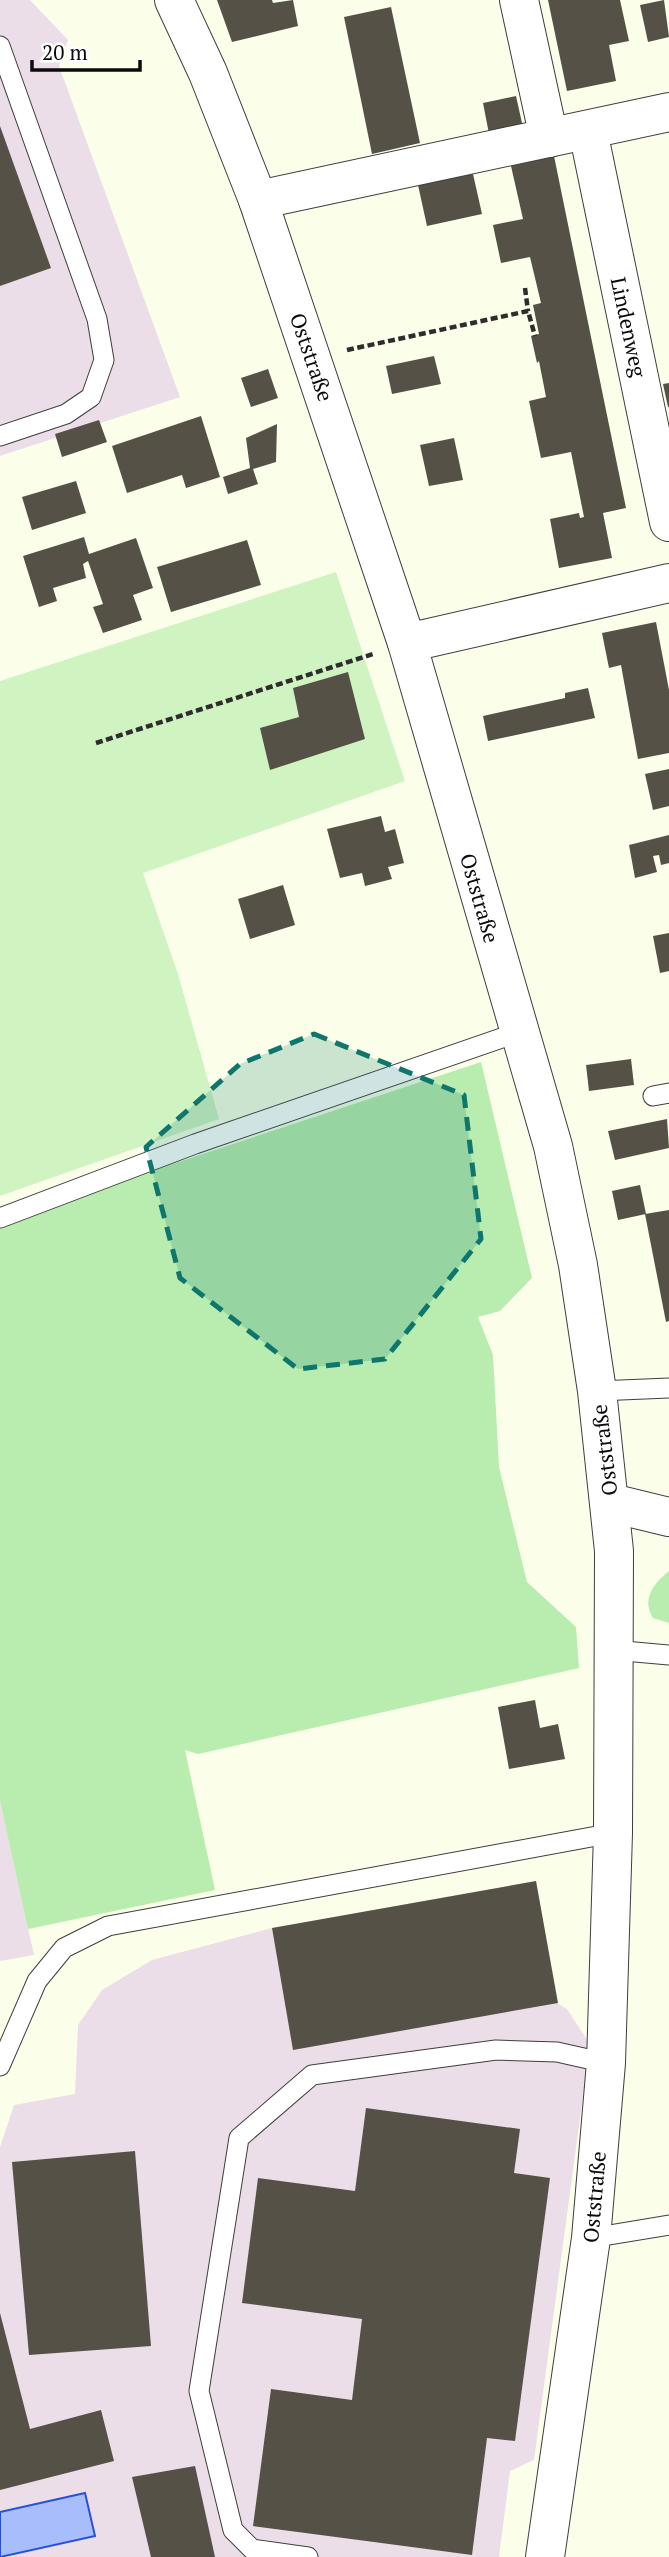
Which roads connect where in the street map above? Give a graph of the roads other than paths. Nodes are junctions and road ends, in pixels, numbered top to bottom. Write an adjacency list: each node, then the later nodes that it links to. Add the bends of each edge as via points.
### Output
1 (174, 0): 7 (street, Oststraße)
2 (519, 0): 6 (street)
3 (0, 46): 8 (lane, via 97,319 104,360 91,397 66,414)
4 (669, 113): 5 (street)
5 (588, 131): 6 (street); 9 (street, Lindenweg)
6 (549, 138): 7 (street)
7 (258, 200): 11 (street, Oststraße)
8 (0, 436)
9 (669, 522)
10 (669, 583): 11 (street)
11 (407, 643): 12 (street, Oststraße)
12 (519, 1032): 13 (lane, via 195,1144); 15 (street, Oststraße, via 553,1146 578,1265)
13 (0, 1219)
14 (669, 1388): 15 (lane)
15 (597, 1391): 16 (street, Oststraße)
16 (611, 1503): 17 (street); 18 (street, Oststraße)
17 (669, 1517)
18 (613, 1650): 19 (lane); 20 (street, Oststraße)
19 (669, 1655)
20 (614, 1833): 21 (street, Oststraße); 22 (lane, via 108,1926 64,1948 37,1981)
21 (606, 2063): 24 (street, Oststraße); 25 (lane, via 557,2052 496,2050 312,2075 239,2138 200,2391 233,2530 252,2549)
22 (0, 2066)
23 (669, 2225): 24 (lane)
24 (591, 2238): 26 (street, Oststraße)
25 (307, 2557)
26 (545, 2557)

